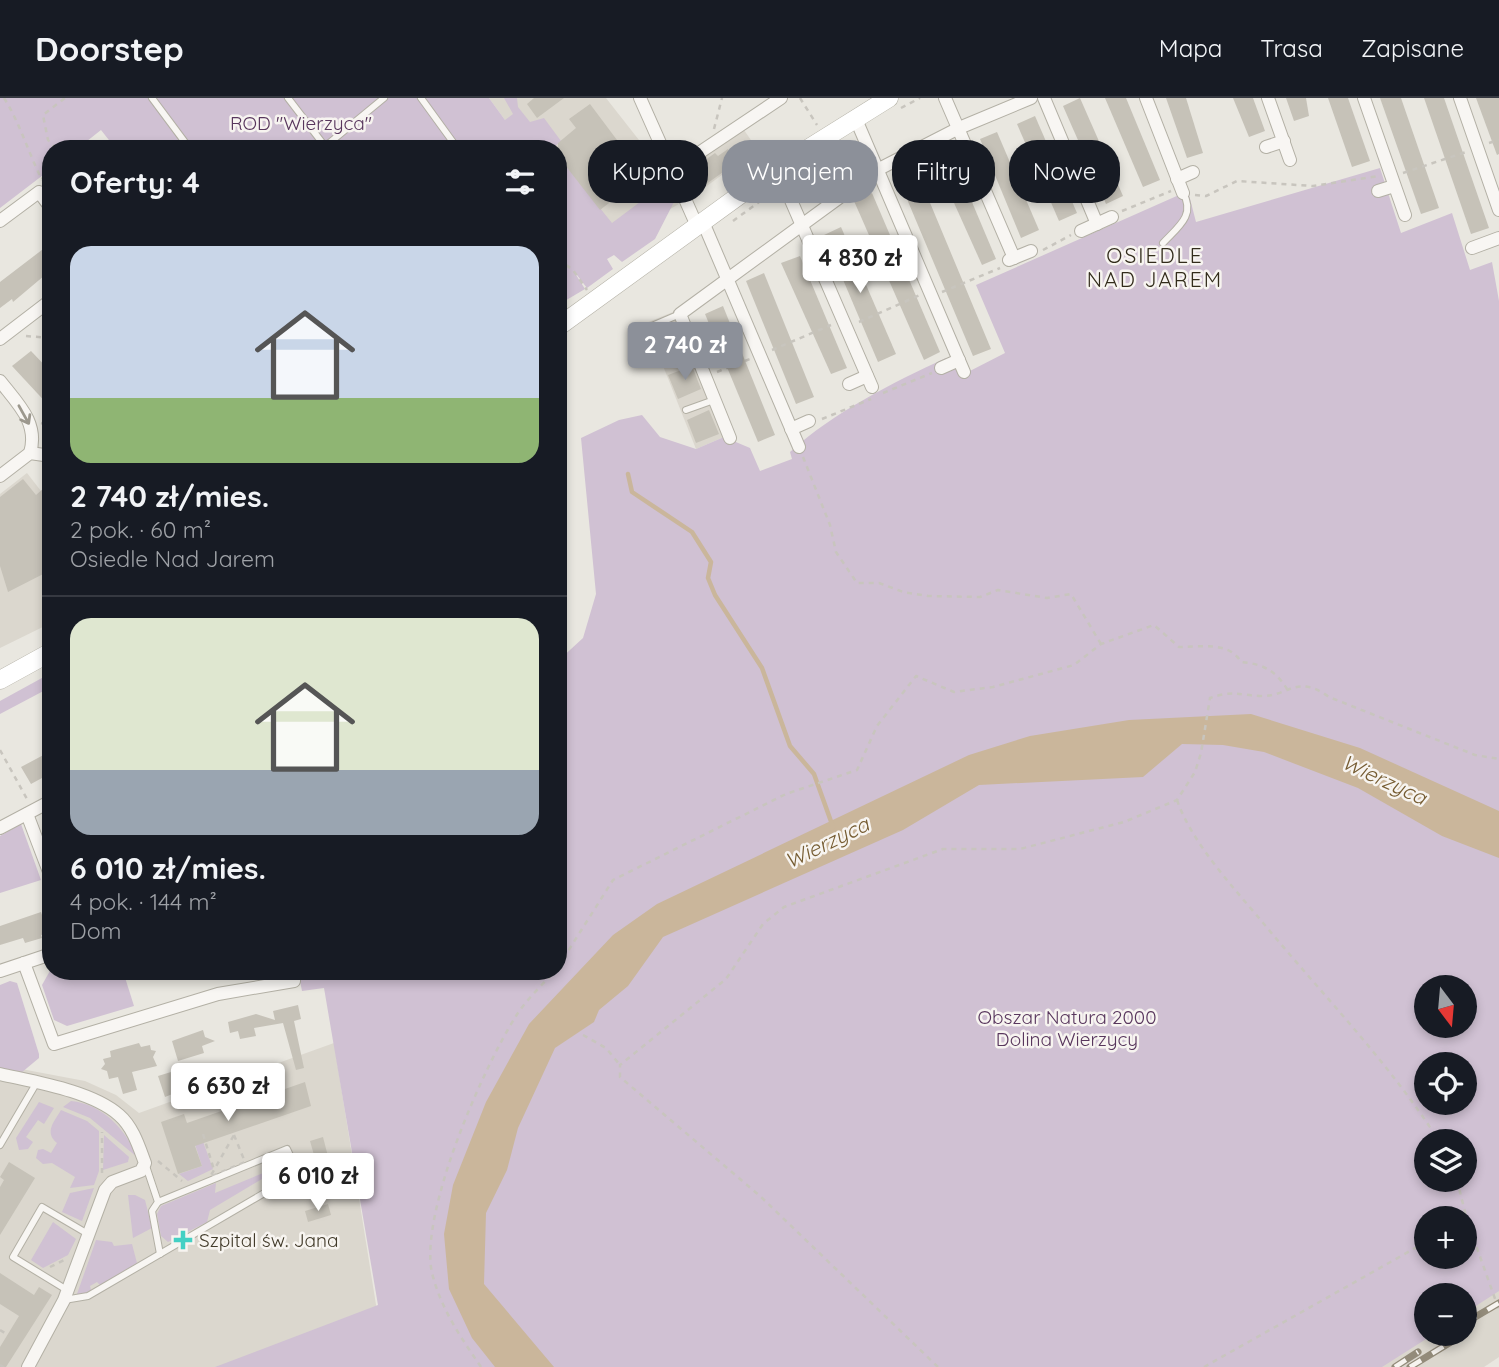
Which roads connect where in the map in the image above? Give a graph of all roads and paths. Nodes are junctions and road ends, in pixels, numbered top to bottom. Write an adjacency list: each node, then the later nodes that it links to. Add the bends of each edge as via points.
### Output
1 (4, 98): 40 (path)
2 (65, 98): 23 (path, via 43,115)
3 (152, 98): 24 (lane)
4 (288, 98): 25 (lane)
5 (384, 98): 26 (lane)
6 (421, 98): 27 (lane)
7 (640, 98): 28 (street)
8 (722, 98): 33 (path)
9 (781, 98): 33 (street)
10 (800, 98): 21 (path)
11 (920, 98): 19 (path)
12 (946, 98): 22 (street)
13 (1031, 98): 22 (street)
14 (1044, 98): 55 (street)
15 (1146, 98): 42 (street)
16 (1268, 98): 32 (street)
17 (1364, 98): 41 (street)
18 (1460, 98): 35 (street)
19 (892, 105): 20 (street)
20 (855, 117): 29 (street); 30 (street)
21 (816, 123)
22 (959, 128): 37 (street); 62 (street)
23 (48, 140)
24 (183, 140)
25 (319, 140)
26 (334, 140)
27 (451, 140)
28 (658, 140)
29 (825, 140)
30 (865, 140)
31 (1499, 140): 35 (path)
32 (1284, 141): 34 (street); 36 (street)
33 (710, 145)
34 (1266, 147)
35 (1477, 147): 41 (path); 50 (street)
36 (1290, 160)
37 (878, 169)
38 (878, 172): 66 (street)
39 (1194, 172): 42 (street)
40 (42, 180)
41 (1392, 180): 42 (path, via 1313,186 1237,181 1206,196); 43 (street); 51 (street)
42 (1180, 186): 52 (path); 59 (lane, via 1189,204 1187,218)
43 (1378, 191)
44 (42, 196): 53 (street, via 39,192)
45 (689, 203): 56 (street)
46 (739, 203): 56 (street)
47 (757, 203): 56 (path)
48 (793, 203): 54 (street)
49 (830, 203): 54 (street)
50 (1499, 209)
51 (1405, 215)
52 (1112, 217): 55 (street)
53 (0, 222)
54 (802, 223): 64 (street); 70 (street)
55 (1097, 224): 57 (street)
56 (703, 228): 64 (street); 69 (street)
57 (1081, 231): 61 (path, via 1044,250)
58 (1499, 238): 60 (street)
59 (1163, 243)
60 (1472, 248)
61 (1031, 251): 62 (street)
62 (1011, 259): 66 (path, via 1002,267)
63 (567, 266): 65 (path)
64 (727, 277): 68 (street); 74 (street)
65 (587, 290)
66 (930, 294): 70 (path); 76 (street, via 961,366)
67 (42, 307): 72 (street)
68 (680, 314): 71 (lane); 73 (street)
69 (567, 321)
70 (845, 323): 74 (path); 79 (street, via 870,382)
71 (652, 326)
72 (0, 339)
73 (694, 350): 75 (lane); 77 (street)
74 (760, 355): 77 (path); 83 (street)
75 (666, 363)
76 (941, 368)
77 (705, 377): 80 (street)
78 (0, 381): 86 (street, one-way to 86, via 24,412 35,437)
79 (849, 383)
80 (714, 400): 81 (lane); 84 (street)
81 (687, 410)
82 (809, 421): 83 (street)
83 (791, 429): 85 (street)
84 (730, 438)
85 (799, 447): 89 (path, via 830,525 835,552 857,583 879,583 928,596 980,597 998,590 1047,598 1072,594)
86 (30, 453): 87 (street); 88 (street)
87 (42, 455)
88 (0, 476)
89 (1101, 644): 92 (path, via 1154,625 1179,647 1224,647 1241,662 1262,664); 100 (path, via 1074,665 993,687 954,692 916,676 877,726 857,770 786,794 613,880)
90 (42, 657): 91 (street)
91 (0, 680)
92 (1287, 689): 94 (path, via 1293,685 1318,689 1475,755); 95 (path, via 1261,696 1243,692 1210,698 1202,753)
93 (0, 750): 97 (path)
94 (1499, 760)
95 (1177, 800): 107 (path, via 1113,825 1020,849 943,849 784,907 763,924 726,979); 110 (path, via 1188,825 1240,895 1396,1081)
96 (42, 806): 97 (street)
97 (30, 812): 98 (street); 99 (street)
98 (0, 828)
99 (42, 848)
100 (567, 953)
101 (42, 957): 102 (street)
102 (24, 963): 103 (street); 105 (street, via 54,1044 218,994)
103 (0, 971)
104 (547, 980): 127 (path, via 517,1014 479,1088 432,1229 431,1270 444,1312)
105 (294, 981)
106 (583, 1035): 107 (path, via 606,1048)
107 (620, 1065): 128 (path, via 621,1077 760,1196)
108 (0, 1074): 109 (street)
109 (37, 1082): 113 (lane); 114 (street, via 100,1102 121,1116)
110 (1430, 1129)
111 (102, 1132): 116 (path)
112 (203, 1134): 115 (path)
113 (0, 1145)
114 (145, 1163): 117 (lane); 118 (street, via 141,1171 112,1182)
115 (214, 1170): 115 (path, via 210,1177 245,1163 234,1135)
116 (102, 1173)
117 (158, 1202): 121 (lane, via 152,1211); 121 (lane, via 287,1149 295,1166 290,1178)
118 (90, 1235): 122 (street); 122 (lane, via 42,1207 13,1257)
119 (1414, 1249): 129 (path)
120 (1477, 1252): 123 (path)
121 (160, 1254): 122 (lane, via 88,1296)
122 (66, 1296): 126 (street)
123 (1499, 1310)
124 (0, 1330): 125 (path)
125 (8, 1335)
126 (32, 1365)
127 (481, 1367)
128 (938, 1367)
129 (1204, 1367)

